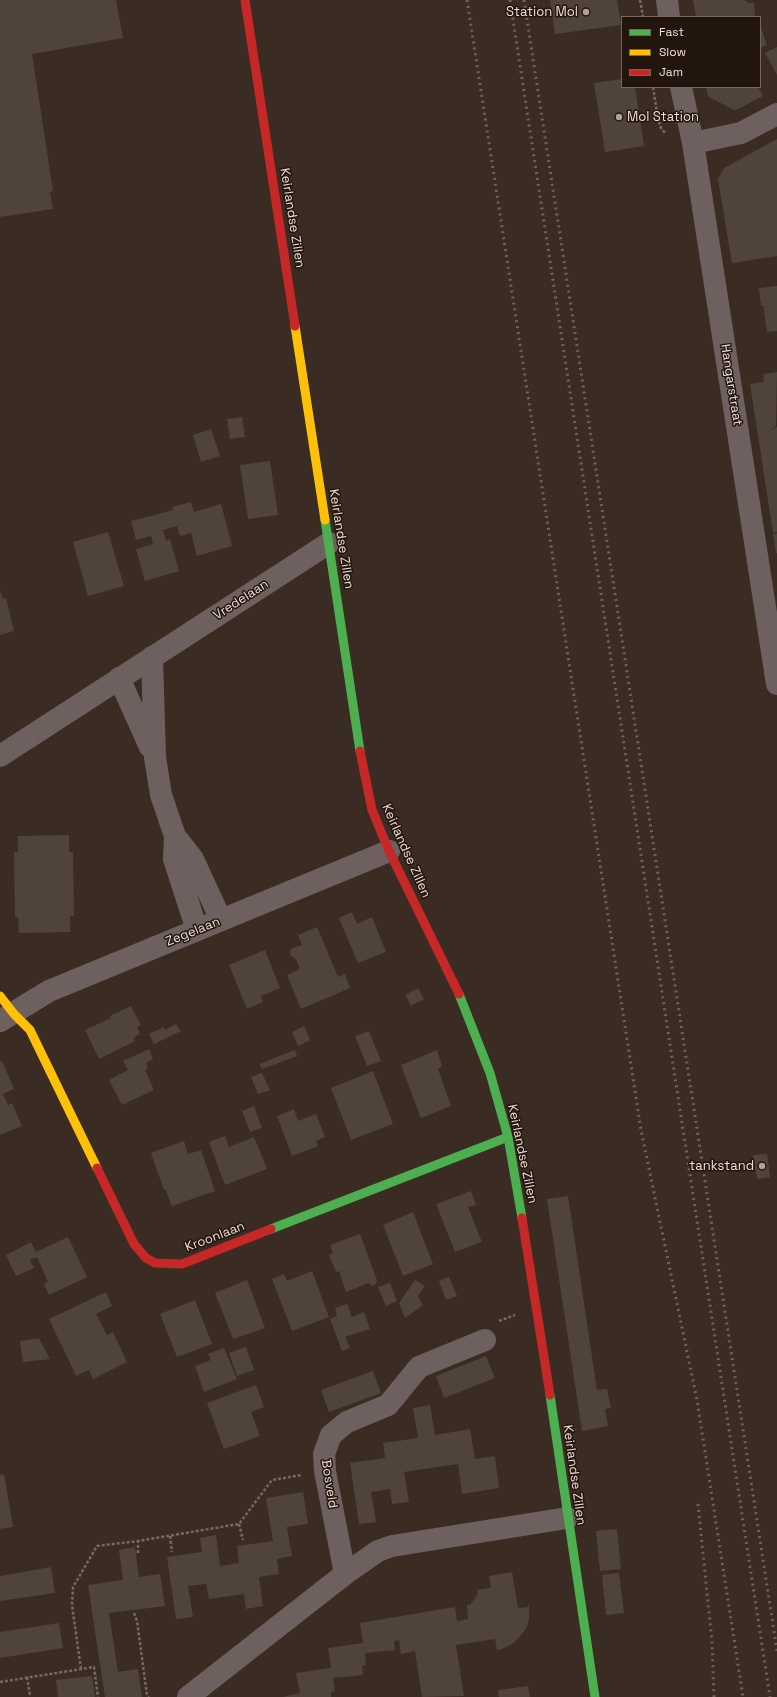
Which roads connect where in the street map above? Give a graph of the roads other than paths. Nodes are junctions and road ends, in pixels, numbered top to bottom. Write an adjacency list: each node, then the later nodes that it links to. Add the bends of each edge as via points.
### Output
1 (245, 0): 7 (main road, Keirlandse Zillen)
2 (667, 0): 3 (street)
3 (669, 16)
4 (681, 88): 6 (street, Hangarstraat)
5 (777, 114): 6 (street, via 741,133)
6 (693, 143): 8 (street, Hangarstraat)
7 (329, 543): 9 (street, Vredelaan); 15 (main road, Keirlandse Zillen, via 363,769 372,810)
8 (774, 650): 11 (street, Hangarstraat)
9 (152, 657): 10 (street, Vredelaan); 13 (street)
10 (119, 678): 12 (street, Vredelaan); 13 (street)
11 (777, 684)
12 (0, 756)
13 (155, 757): 14 (street, via 161,795)
14 (175, 836): 16 (street, via 194,858); 17 (street, via 174,859)
15 (389, 851): 16 (street, Zegelaan); 20 (main road, Keirlandse Zillen, via 465,1006 490,1073)
16 (221, 920): 17 (street, Zegelaan)
17 (197, 930): 19 (street, Zegelaan, via 49,991)
18 (0, 996): 19 (main road)
19 (7, 1018): 20 (main road, Kroonlaan, via 30,1030 134,1244 146,1258 155,1263 182,1264)
20 (508, 1137): 22 (main road, Keirlandse Zillen, via 537,1311)
21 (485, 1340): 23 (street, Bosveld, via 419,1367 388,1405 347,1422 331,1435 324,1454 325,1471)
22 (567, 1518): 23 (street, via 392,1546 378,1551); 25 (main road, Keirlandse Zillen)
23 (345, 1574): 24 (street)
24 (188, 1697)
25 (595, 1697)

